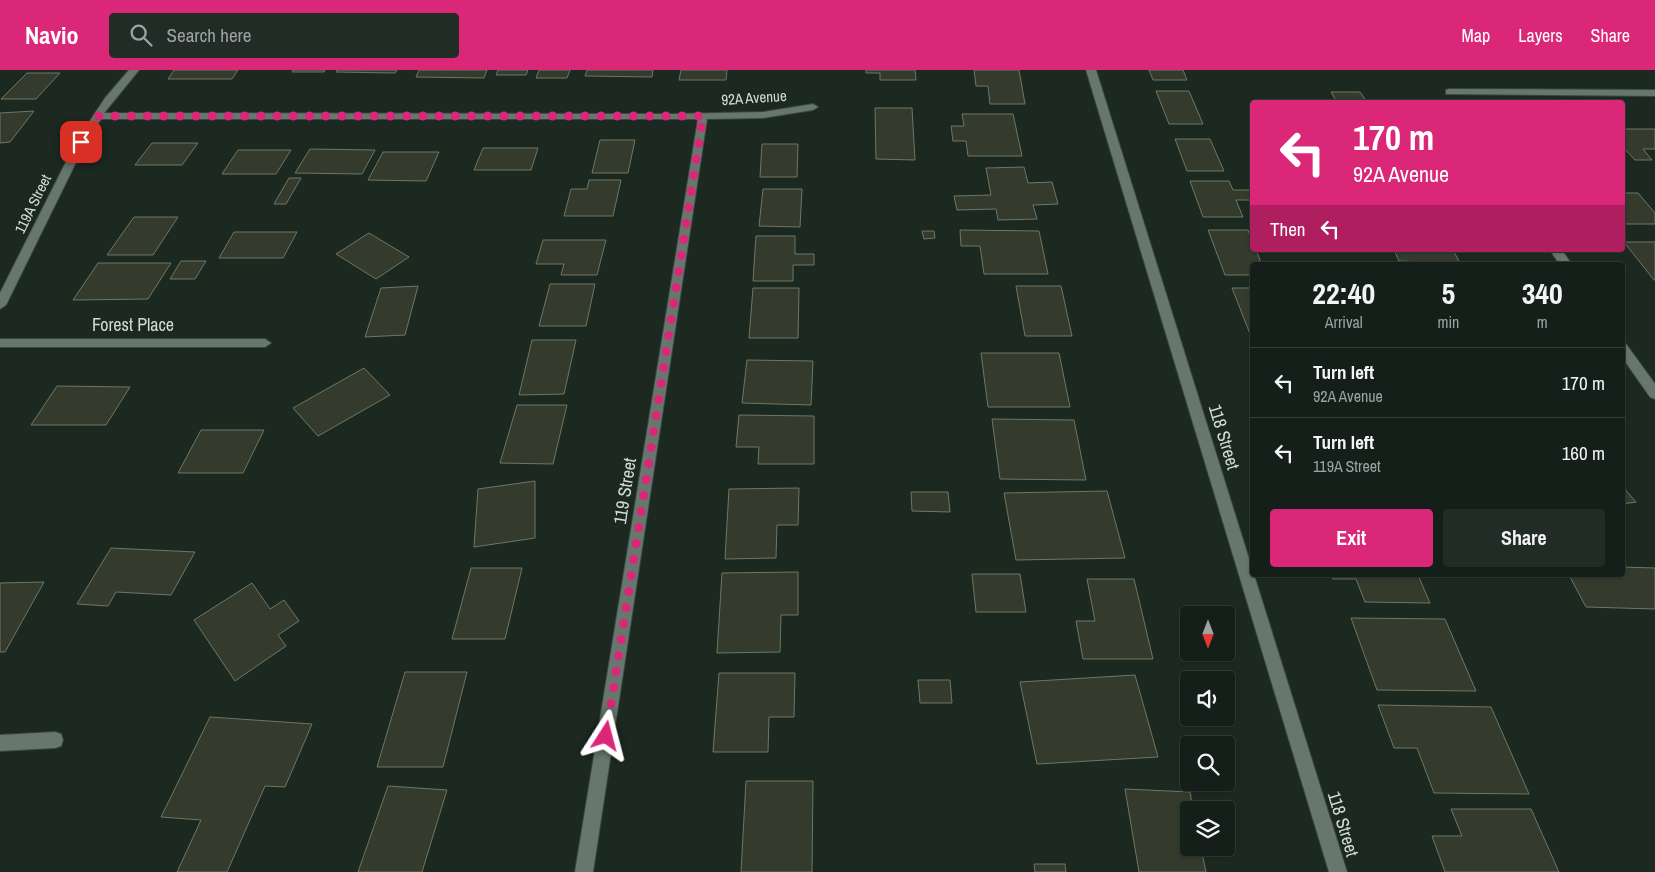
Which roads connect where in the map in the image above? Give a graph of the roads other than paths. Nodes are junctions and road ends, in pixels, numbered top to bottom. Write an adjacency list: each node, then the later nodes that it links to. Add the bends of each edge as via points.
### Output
1 (134, 70): 6 (street, 119A Street)
2 (1091, 70): 16 (street, 118 Street)
3 (1655, 93): 4 (street, via 1449,92)
4 (1455, 100)
5 (813, 107): 7 (street, 92A Avenue, via 775,114)
6 (97, 116): 7 (street, 92A Avenue); 8 (street, 119A Street, via 66,169)
7 (703, 116): 15 (street, 119 Street)
8 (0, 305)
9 (265, 342): 10 (street, Forest Place)
10 (0, 343)
11 (1625, 351): 12 (street)
12 (1655, 394)
13 (55, 740): 14 (street)
14 (0, 743)
15 (584, 872)
16 (1338, 872)

